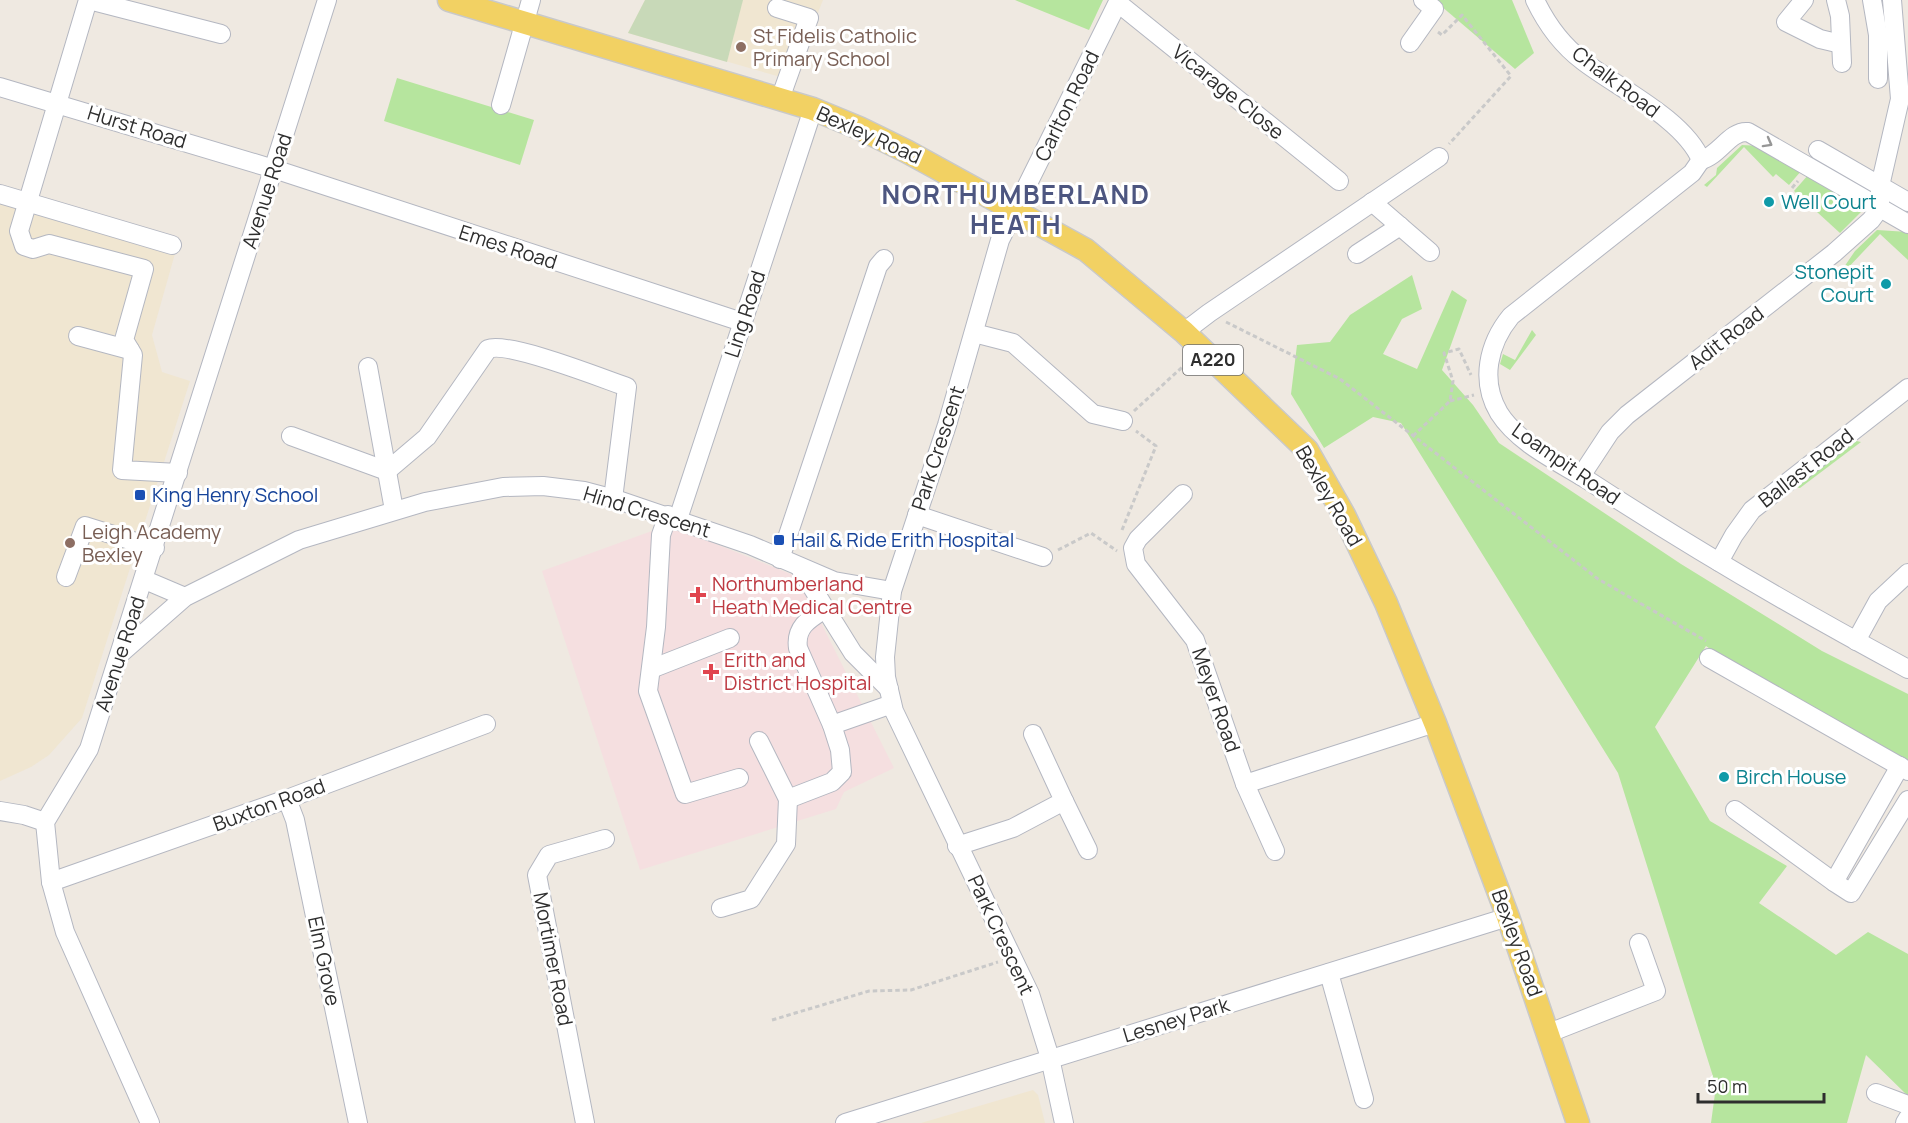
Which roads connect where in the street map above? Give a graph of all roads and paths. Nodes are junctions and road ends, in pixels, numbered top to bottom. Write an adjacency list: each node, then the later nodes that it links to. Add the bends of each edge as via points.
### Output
1 (89, 0): 15 (street); 20 (street)
2 (327, 0): 26 (street, Avenue Road)
3 (449, 0): 13 (main road, Bexley Road / A220)
4 (531, 0): 13 (street)
5 (1423, 0): 14 (street, via 1434,9)
6 (1535, 0): 25 (street, Chalk Road, via 1569,49 1672,125 1690,141)
7 (1804, 0): 8 (street, via 1786,22 1841,53)
8 (1836, 0)
9 (1872, 0): 17 (street, via 1878,35)
10 (1892, 0): 28 (street, via 1900,99)
11 (1119, 2): 27 (street, Vicarage Close); 34 (street, Carlton Road)
12 (777, 8): 19 (street, via 809,18)
13 (525, 24): 19 (main road, Bexley Road / A220); 21 (street)
14 (1423, 24): 16 (street); 24 (path, via 1442,34 1462,15 1511,76)
15 (221, 34)
16 (1410, 43)
17 (1878, 79)
18 (0, 87): 20 (street, Hurst Road)
19 (780, 99): 22 (main road, Bexley Road / A220)
20 (57, 103): 26 (street, Hurst Road); 30 (street)
21 (501, 105)
22 (813, 109): 34 (main road, Bexley Road / A220, via 915,155); 42 (street, Ling Road)
23 (1818, 150): 28 (street)
24 (1439, 157): 31 (street)
25 (1701, 160): 33 (street, Loampit Road, one-way to 33, via 1710,158 1739,133 1748,132); 51 (street, Loampit Road, via 1692,173 1510,316 1490,355)
26 (274, 169): 42 (street, Emes Road); 57 (street, Avenue Road)
27 (1339, 181)
28 (1880, 186): 32 (street); 33 (street)
29 (0, 194): 30 (street)
30 (28, 202): 37 (street); 46 (street, via 19,231 24,246 33,249 50,244 144,269 124,340)
31 (1372, 202): 36 (street); 41 (street)
32 (1908, 202)
33 (1880, 207): 35 (street); 58 (street, Adit Road, via 1834,253 1627,415 1610,432)
34 (1014, 212): 43 (main road, Bexley Road / A220, via 1040,222 1086,250); 44 (street, Park Crescent, via 1000,240)
35 (1908, 224)
36 (1400, 226): 38 (street); 39 (street)
37 (172, 245)
38 (1430, 252)
39 (1357, 255)
40 (884, 259): 68 (street, via 878,266)
41 (1209, 313): 43 (street); 55 (path, via 1340,379)
42 (742, 322): 63 (street, Ling Road)
43 (1184, 332): 47 (main road, Bexley Road / A220)
44 (974, 333): 53 (street, via 1013,343 1093,414); 62 (street, Park Crescent)
45 (78, 336): 46 (street)
46 (130, 350): 57 (street, via 133,355 122,470)
47 (1202, 351): 53 (path); 84 (main road, Bexley Road / A220, via 1307,450 1344,515 1386,603)
48 (368, 367): 56 (street)
49 (1472, 377): 52 (path, via 1461,352 1456,349 1444,353 1453,381)
50 (1908, 388): 69 (street, Ballast Road, via 1752,510)
51 (1491, 392): 52 (path); 58 (street, Loampit Road, via 1508,425)
52 (1450, 401): 55 (path)
53 (1123, 421): 64 (path, via 1156,446)
54 (291, 436): 56 (street)
55 (1413, 436): 79 (path, via 1598,579)
56 (387, 471): 60 (street, via 427,437 488,349 495,346 627,387); 61 (street)
57 (178, 473): 65 (street, Avenue Road)
58 (1581, 476): 69 (street, Loampit Road)
59 (1183, 494): 91 (street, Meyer Road, via 1138,539 1133,548 1136,564 1195,640)
60 (613, 499): 61 (street, Hind Crescent, via 543,486 503,487); 63 (street, Hind Crescent)
61 (394, 510): 75 (street, Hind Crescent, via 298,540)
62 (917, 515): 67 (street); 74 (street, Park Crescent)
63 (673, 517): 68 (street, Hind Crescent); 81 (street, Ling Road, via 661,535)
64 (1125, 521)
65 (155, 548): 72 (street, via 85,526); 73 (street, Avenue Road)
66 (1114, 549): 67 (path, via 1091,533)
67 (1043, 557)
68 (780, 559): 70 (street, Hind Crescent)
69 (1719, 562): 78 (street, Loampit Road)
70 (800, 568): 74 (street, Hind Crescent, via 834,581); 76 (street, Park Crescent)
71 (1908, 573): 78 (street, via 1878,602)
72 (66, 577)
73 (144, 580): 75 (street); 80 (street, Avenue Road)
74 (892, 591): 83 (street, Park Crescent, via 885,657)
75 (185, 597): 80 (street, Hind Crescent)
76 (825, 609): 83 (street, Park Crescent, via 853,653); 86 (street, via 801,627 796,639)
77 (730, 638): 81 (street)
78 (1856, 641): 82 (street, Loampit Road)
79 (1710, 651): 89 (street)
80 (119, 654): 98 (street, Avenue Road, via 89,749)
81 (651, 669): 90 (street, Ling Road, via 648,691 685,794)
82 (1908, 669)
83 (890, 697): 86 (street); 100 (street, Park Crescent)
84 (1435, 723): 91 (street); 106 (main road, Bexley Road / A220)
85 (486, 724): 93 (street, Buxton Road)
86 (832, 725): 92 (street, via 842,772 832,782)
87 (1034, 734): 95 (street)
88 (759, 741): 92 (street)
89 (1904, 768): 104 (street)
90 (739, 778)
91 (1245, 784): 102 (street, Meyer Road)
92 (788, 799): 105 (street, via 786,844 751,899)
93 (287, 800): 103 (street, Buxton Road); 118 (street, Elm Grove, via 295,820)
94 (1908, 800): 104 (street, via 1851,893)
95 (1064, 801): 100 (street, via 1013,828); 101 (street)
96 (1735, 810): 104 (street)
97 (0, 812): 98 (street)
98 (45, 822): 103 (street)
99 (604, 840): 119 (street, Mortimer Road, via 549,855 537,875)
100 (957, 846): 108 (street, Park Crescent)
101 (1088, 850)
102 (1275, 851)
103 (51, 882): 117 (street, via 65,932)
104 (1834, 882)
105 (721, 908)
106 (1508, 917): 109 (street, Lesney Park); 111 (main road, Bexley Road / A220)
107 (1639, 943): 111 (street, via 1656,991)
108 (1013, 956): 110 (path, via 911,990 869,991); 112 (street, Park Crescent, via 1030,994)
109 (1329, 972): 112 (street, Lesney Park); 114 (street)
110 (772, 1020)
111 (1549, 1033): 122 (main road, Bexley Road / A220)
112 (1050, 1059): 120 (street, Lesney Park); 121 (street, Park Crescent)
113 (1876, 1093): 115 (street)
114 (1364, 1099)
115 (1908, 1105)
116 (1908, 1118): 123 (street)
117 (150, 1123)
118 (357, 1123)
119 (585, 1123)
120 (844, 1123)
121 (1064, 1123)
122 (1578, 1123)
123 (1905, 1123)

